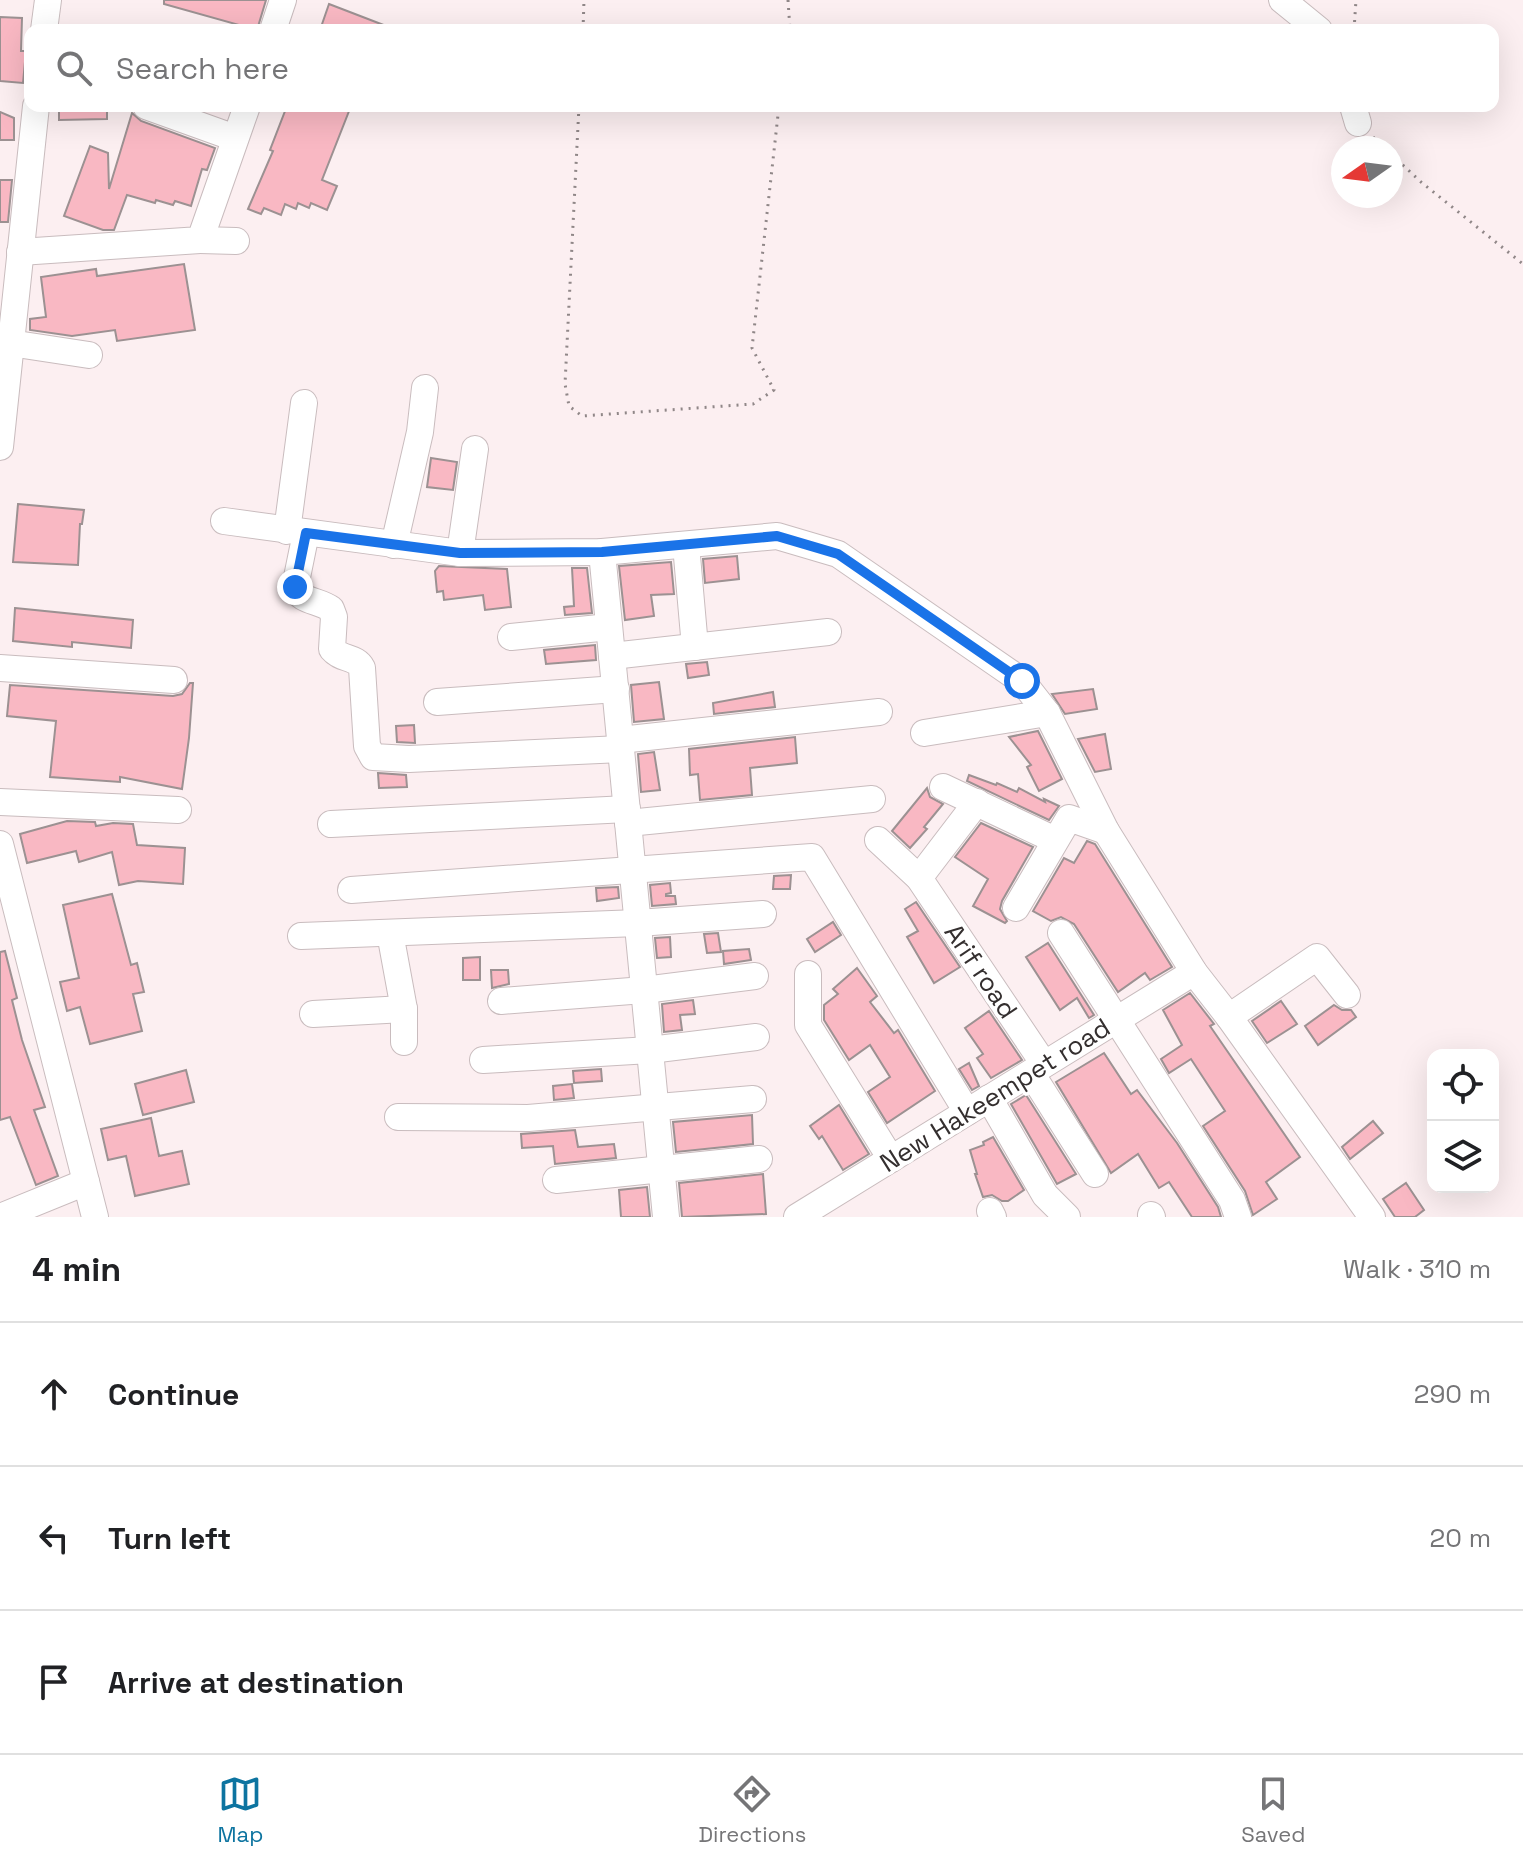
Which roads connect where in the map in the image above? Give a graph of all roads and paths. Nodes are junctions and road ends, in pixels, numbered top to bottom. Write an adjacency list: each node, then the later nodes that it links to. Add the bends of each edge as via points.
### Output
1 (48, 0): 7 (street)
2 (283, 0): 8 (street)
3 (584, 0): 9 (path)
4 (788, 0): 10 (path)
5 (1282, 0): 11 (street)
6 (1356, 0): 12 (path)
7 (45, 24)
8 (275, 24)
9 (583, 24)
10 (790, 24)
11 (1312, 24)
12 (1354, 24)
13 (35, 112): 22 (street)
14 (163, 112): 18 (street)
15 (245, 112): 18 (street)
16 (579, 112): 17 (path, via 565,384 569,406 582,416 753,404 774,390 752,348)
17 (778, 112)
18 (235, 138): 20 (street)
19 (1403, 165): 23 (path)
20 (200, 240): 21 (street); 22 (street)
21 (236, 241)
22 (20, 252): 24 (street)
23 (1523, 264)
24 (10, 343): 25 (street); 28 (street)
25 (89, 355)
26 (425, 388): 32 (street)
27 (304, 403): 31 (street)
28 (0, 447)
29 (475, 449): 35 (street)
30 (224, 521): 31 (street)
31 (296, 532): 32 (street); 48 (street, via 296,592 331,609 332,649 362,668 367,746 373,757)
32 (394, 545): 35 (street)
33 (686, 545): 34 (street); 39 (street); 46 (street, via 777,536 838,554 1022,681)
34 (602, 552): 35 (street); 36 (street)
35 (460, 553)
36 (609, 627): 38 (street); 40 (street)
37 (828, 632): 39 (street)
38 (511, 637)
39 (695, 647): 40 (street)
40 (612, 656): 43 (street)
41 (0, 668): 42 (street)
42 (174, 680)
43 (616, 689): 44 (street); 48 (street)
44 (437, 702)
45 (879, 712): 48 (street)
46 (1047, 713): 47 (street); 56 (street)
47 (924, 733)
48 (621, 745): 54 (street)
49 (943, 787): 52 (street)
50 (872, 799): 54 (street)
51 (0, 802): 53 (street)
52 (977, 802): 58 (street); 61 (street)
53 (178, 810)
54 (628, 816): 55 (street); 60 (street)
55 (331, 824)
56 (1106, 831): 58 (street, via 1069,818); 69 (street)
57 (878, 840): 61 (street, Arif road)
58 (1055, 840): 63 (street)
59 (0, 844): 93 (street)
60 (633, 868): 62 (street); 65 (street); 85 (street, via 812,857)
61 (919, 878): 83 (street, Arif road)
62 (351, 890)
63 (1016, 908)
64 (763, 914): 65 (street)
65 (638, 923): 66 (street); 72 (street)
66 (390, 933): 68 (street); 75 (street)
67 (1061, 933): 78 (street)
68 (301, 936)
69 (1194, 972): 77 (street); 78 (street, New Hakeempet road)
70 (808, 974): 89 (street, via 808,1025)
71 (755, 976): 72 (street)
72 (644, 990): 74 (street); 81 (street)
73 (1347, 995): 77 (street, via 1317,957)
74 (501, 1001)
75 (404, 1009): 76 (street); 80 (street)
76 (313, 1014)
77 (1229, 1017): 100 (street)
78 (1117, 1019): 83 (street, New Hakeempet road); 99 (street)
79 (756, 1037): 81 (street)
80 (404, 1042)
81 (650, 1050): 82 (street); 86 (street)
82 (483, 1060)
83 (1037, 1068): 85 (street, New Hakeempet road); 91 (street, Arif road)
84 (753, 1099): 86 (street)
85 (978, 1105): 89 (street, New Hakeempet road); 98 (street)
86 (656, 1107): 87 (street, via 528,1118); 90 (street)
87 (398, 1117)
88 (759, 1159): 90 (street)
89 (891, 1159): 97 (street, New Hakeempet road)
90 (662, 1168): 92 (street); 96 (street)
91 (1095, 1174)
92 (556, 1180)
93 (86, 1182): 94 (street); 95 (street)
94 (0, 1217)
95 (95, 1217)
96 (666, 1217)
97 (797, 1217)
98 (1067, 1217)
99 (1238, 1217)
100 (1372, 1217)

